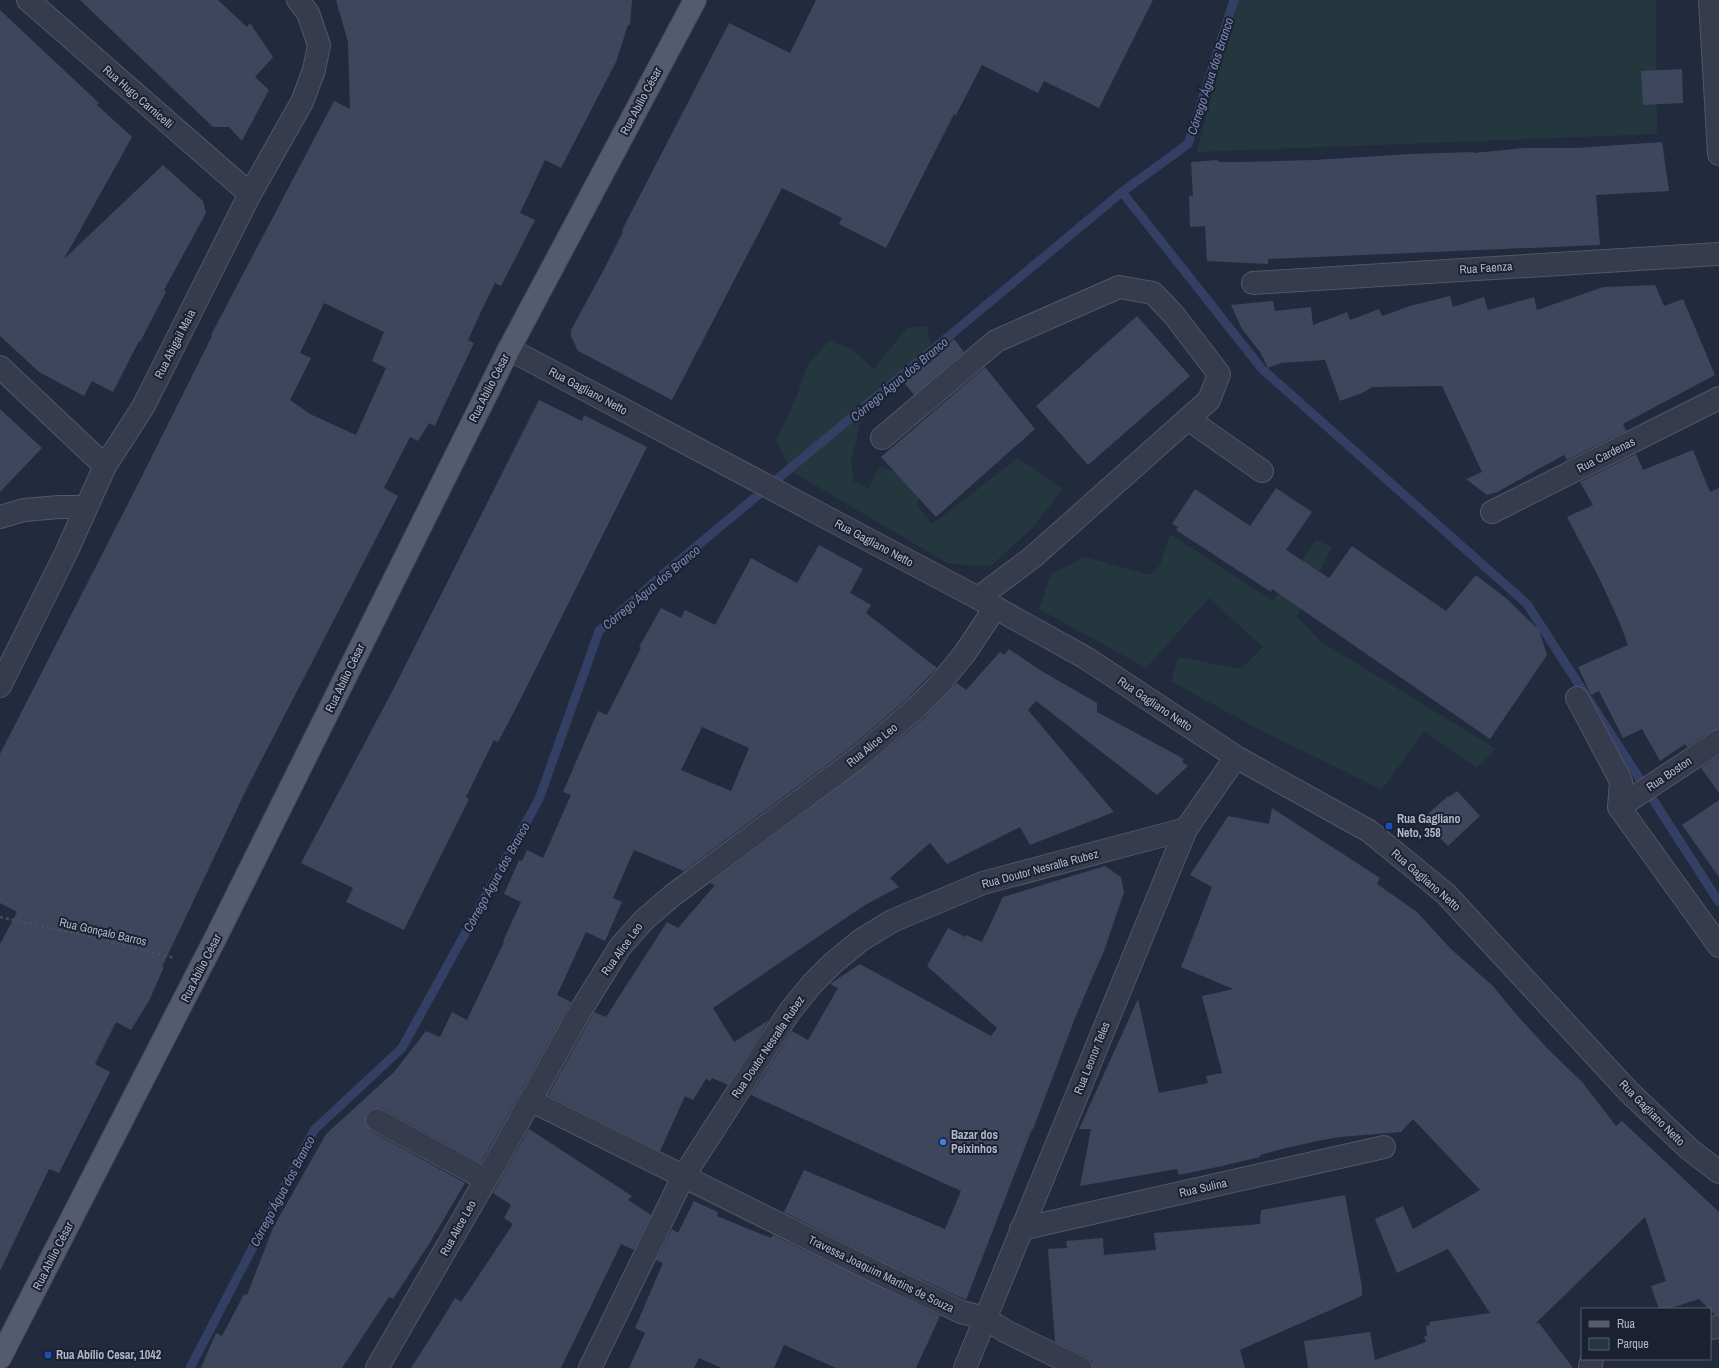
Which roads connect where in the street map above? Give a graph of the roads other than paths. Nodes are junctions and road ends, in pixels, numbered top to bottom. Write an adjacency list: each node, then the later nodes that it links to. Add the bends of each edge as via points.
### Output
1 (28, 0): 6 (street, Rua Hugo Carnicelli)
2 (298, 0): 6 (street, Rua Abigail Maia, via 308,13 319,45 314,70 302,102)
3 (695, 0): 9 (main road, Rua Abílio César)
4 (1710, 0): 5 (street)
5 (1719, 154)
6 (250, 194): 14 (street, Rua Abigail Maia, via 143,407)
7 (1719, 254): 8 (street, Rua Faenza)
8 (1253, 283)
9 (509, 349): 19 (street, Rua Gagliano Netto); 35 (main road, Rua Abílio César, via 202,966)
10 (0, 367): 14 (street)
11 (1719, 398): 17 (street, Rua Cardenas)
12 (1188, 419): 13 (street, Rua Alice Leo, via 1209,400 1219,374 1174,315 1153,293 1119,287 996,341); 15 (street); 19 (street, Rua Alice Leo, via 1033,557)
13 (882, 438)
14 (105, 466): 16 (street, Rua Abigail Maia)
15 (1262, 471)
16 (86, 507): 18 (street, via 24,510); 20 (street, Rua Abigail Maia)
17 (1492, 512)
18 (0, 517)
19 (987, 603): 23 (street, Rua Gagliano Netto, via 1086,658); 27 (street, Rua Alice Leo, via 965,653 940,685 916,708 859,757 644,920 620,947)
20 (0, 686)
21 (1577, 698): 24 (street, via 1621,781)
22 (1719, 741): 24 (street, Rua Boston)
23 (1236, 757): 25 (street, Rua Leonor Teles); 30 (street, Rua Gagliano Netto, via 1369,831 1446,894 1629,1092 1689,1149)
24 (1619, 807): 26 (street)
25 (1186, 829): 31 (street, Rua Doutor Nesralla Rubez, via 983,883 892,921 861,940 833,963 790,1011); 33 (street, Rua Leonor Teles)
26 (1719, 946)
27 (530, 1100): 31 (street, Travessa Joaquim Martins de Souza); 32 (street, Rua Alice Leo, via 496,1164)
28 (377, 1120): 32 (street)
29 (1384, 1147): 33 (street, Rua Sulina)
30 (1719, 1172)
31 (682, 1177): 34 (street, Travessa Joaquim Martins de Souza, via 878,1273 962,1312); 37 (street, Rua Doutor Nesralla Rubez)
32 (485, 1179): 36 (street, Rua Alice Leo)
33 (1021, 1229): 34 (street, Rua Leonor Teles)
34 (985, 1318): 38 (street, Rua Leonor Teles); 39 (street, Travessa Joaquim Martins de Souza, via 1004,1331)
35 (0, 1358)
36 (377, 1368)
37 (590, 1368)
38 (965, 1368)
39 (1081, 1368)

